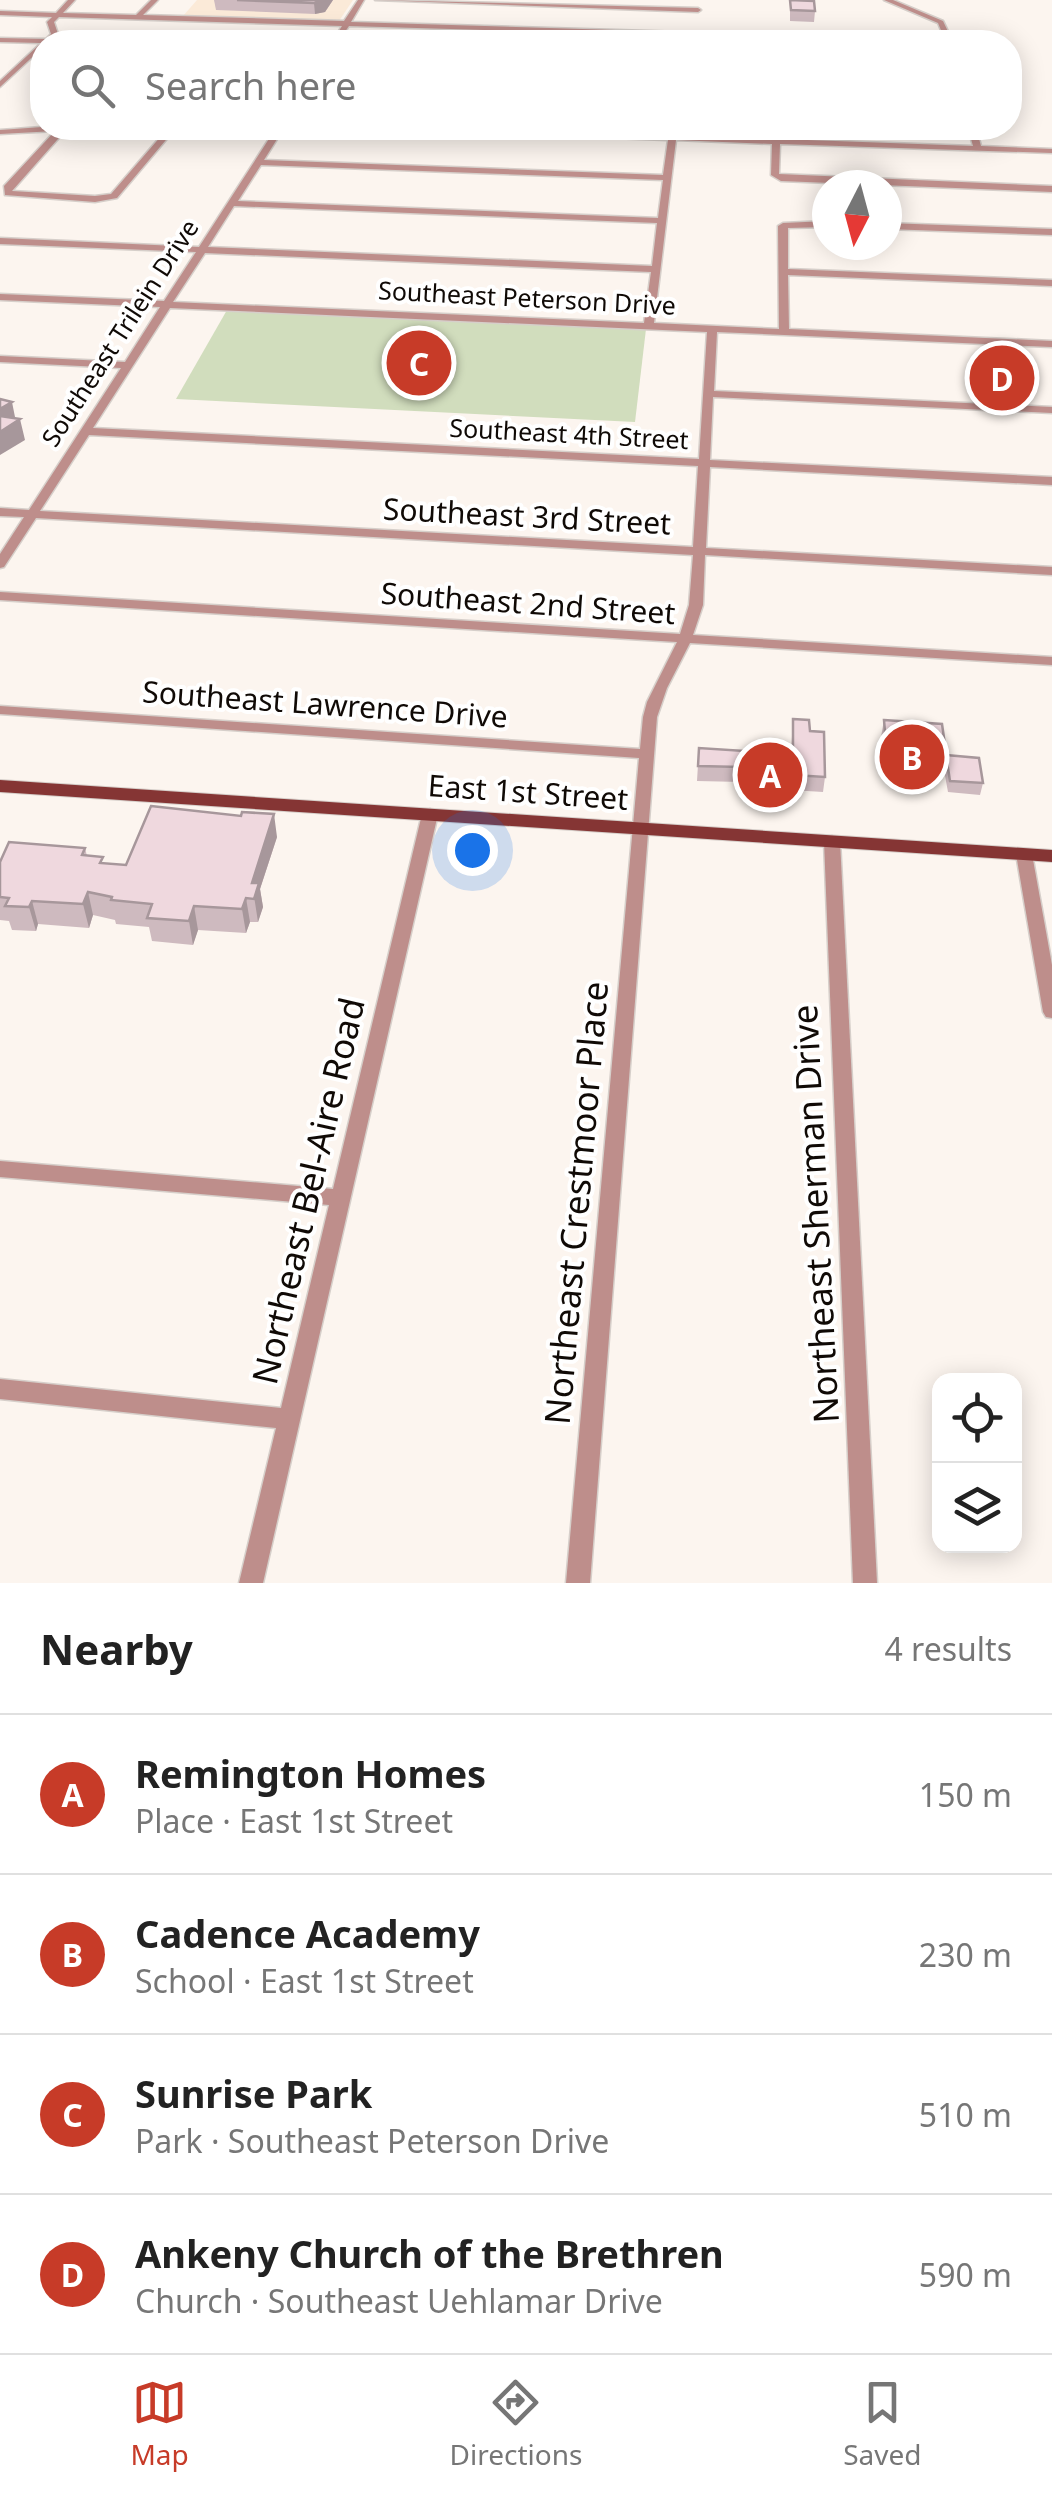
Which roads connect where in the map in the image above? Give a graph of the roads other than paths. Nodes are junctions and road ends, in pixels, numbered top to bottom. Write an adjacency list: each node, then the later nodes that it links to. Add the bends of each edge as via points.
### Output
1 (72, 0): 11 (street)
2 (155, 0): 12 (street)
3 (361, 0): 13 (street)
4 (378, 0): 6 (street)
5 (887, 0): 18 (street, via 941,22)
6 (445, 1): 7 (street)
7 (530, 2): 8 (street)
8 (614, 3): 9 (street)
9 (698, 5): 17 (street)
10 (0, 13): 11 (street)
11 (56, 15): 12 (street); 14 (street)
12 (138, 18): 13 (street)
13 (346, 24): 15 (street); 16 (street)
14 (53, 30)
15 (342, 30)
16 (492, 30)
17 (688, 30)
18 (944, 30)
19 (0, 40): 20 (street)
20 (30, 42)
21 (30, 58): 22 (street)
22 (0, 85)
23 (30, 130): 24 (street)
24 (0, 132)
25 (52, 140): 26 (street, via 8,193 114,196)
26 (162, 140)
27 (272, 140): 36 (street, Southeast Trilein Drive)
28 (672, 140): 37 (street)
29 (753, 140): 32 (street)
30 (875, 140): 33 (street)
31 (976, 140): 34 (street)
32 (776, 142): 33 (street); 38 (street, via 775,175 786,179)
33 (876, 145): 34 (street)
34 (978, 148): 35 (street)
35 (1052, 151)
36 (257, 162): 37 (street); 39 (street, Southeast Trilein Drive)
37 (667, 178): 40 (street)
38 (1052, 189)
39 (230, 204): 40 (street); 45 (street, Southeast Trilein Drive)
40 (662, 221): 46 (street)
41 (812, 223): 47 (street, via 782,229)
42 (902, 227): 43 (street)
43 (1052, 232)
44 (0, 241): 45 (street)
45 (201, 250): 46 (street); 50 (street, Southeast Trilein Drive)
46 (656, 269): 51 (street)
47 (783, 272): 48 (street); 53 (street)
48 (1052, 283)
49 (0, 296): 50 (street, Southeast Peterson Drive)
50 (166, 304): 51 (street, Southeast Peterson Drive); 56 (street, Southeast Trilein Drive)
51 (650, 326): 52 (street, Southeast Peterson Drive)
52 (712, 329): 53 (street, Southeast Peterson Drive); 57 (street, Northeast Crestmoor Place)
53 (784, 332): 54 (street, Southeast Peterson Drive)
54 (1052, 344)
55 (0, 359): 56 (street)
56 (127, 365): 59 (street, Southeast Trilein Drive)
57 (710, 394): 58 (street); 60 (street, Northeast Crestmoor Place)
58 (1052, 410)
59 (84, 431): 60 (street, Southeast 4th Street); 63 (street, Southeast Trilein Drive)
60 (706, 464): 61 (street, Southeast 4th Street); 64 (street, Northeast Crestmoor Place)
61 (1052, 480)
62 (0, 512): 63 (street, Southeast 3rd Street)
63 (32, 513): 64 (street, Southeast 3rd Street); 65 (street, Southeast Trilein Drive)
64 (700, 552): 66 (street, Southeast 3rd Street); 68 (street, Northeast Crestmoor Place)
65 (0, 564)
66 (1052, 571)
67 (0, 596): 68 (street, Southeast 2nd Street)
68 (686, 639): 69 (street, Southeast 2nd Street); 71 (street, Northeast Crestmoor Place, via 656,694)
69 (1052, 661)
70 (0, 710): 71 (street, Southeast Lawrence Drive)
71 (647, 754): 74 (street, Northeast Crestmoor Place)
72 (0, 786): 73 (main road, East 1st Street)
73 (430, 814): 74 (main road, East 1st Street); 80 (street, Northeast Bel-Aire Road)
74 (642, 828): 75 (main road, East 1st Street); 84 (street, Northeast Crestmoor Place)
75 (832, 841): 76 (main road, East 1st Street); 85 (street, Northeast Sherman Drive)
76 (1024, 854): 77 (main road, East 1st Street); 78 (street)
77 (1052, 856)
78 (1052, 1012)
79 (0, 1169): 80 (street)
80 (341, 1198): 82 (street, Northeast Bel-Aire Road)
81 (0, 1389): 82 (street)
82 (290, 1418): 83 (street, Northeast Bel-Aire Road)
83 (251, 1583)
84 (578, 1583)
85 (865, 1583)

